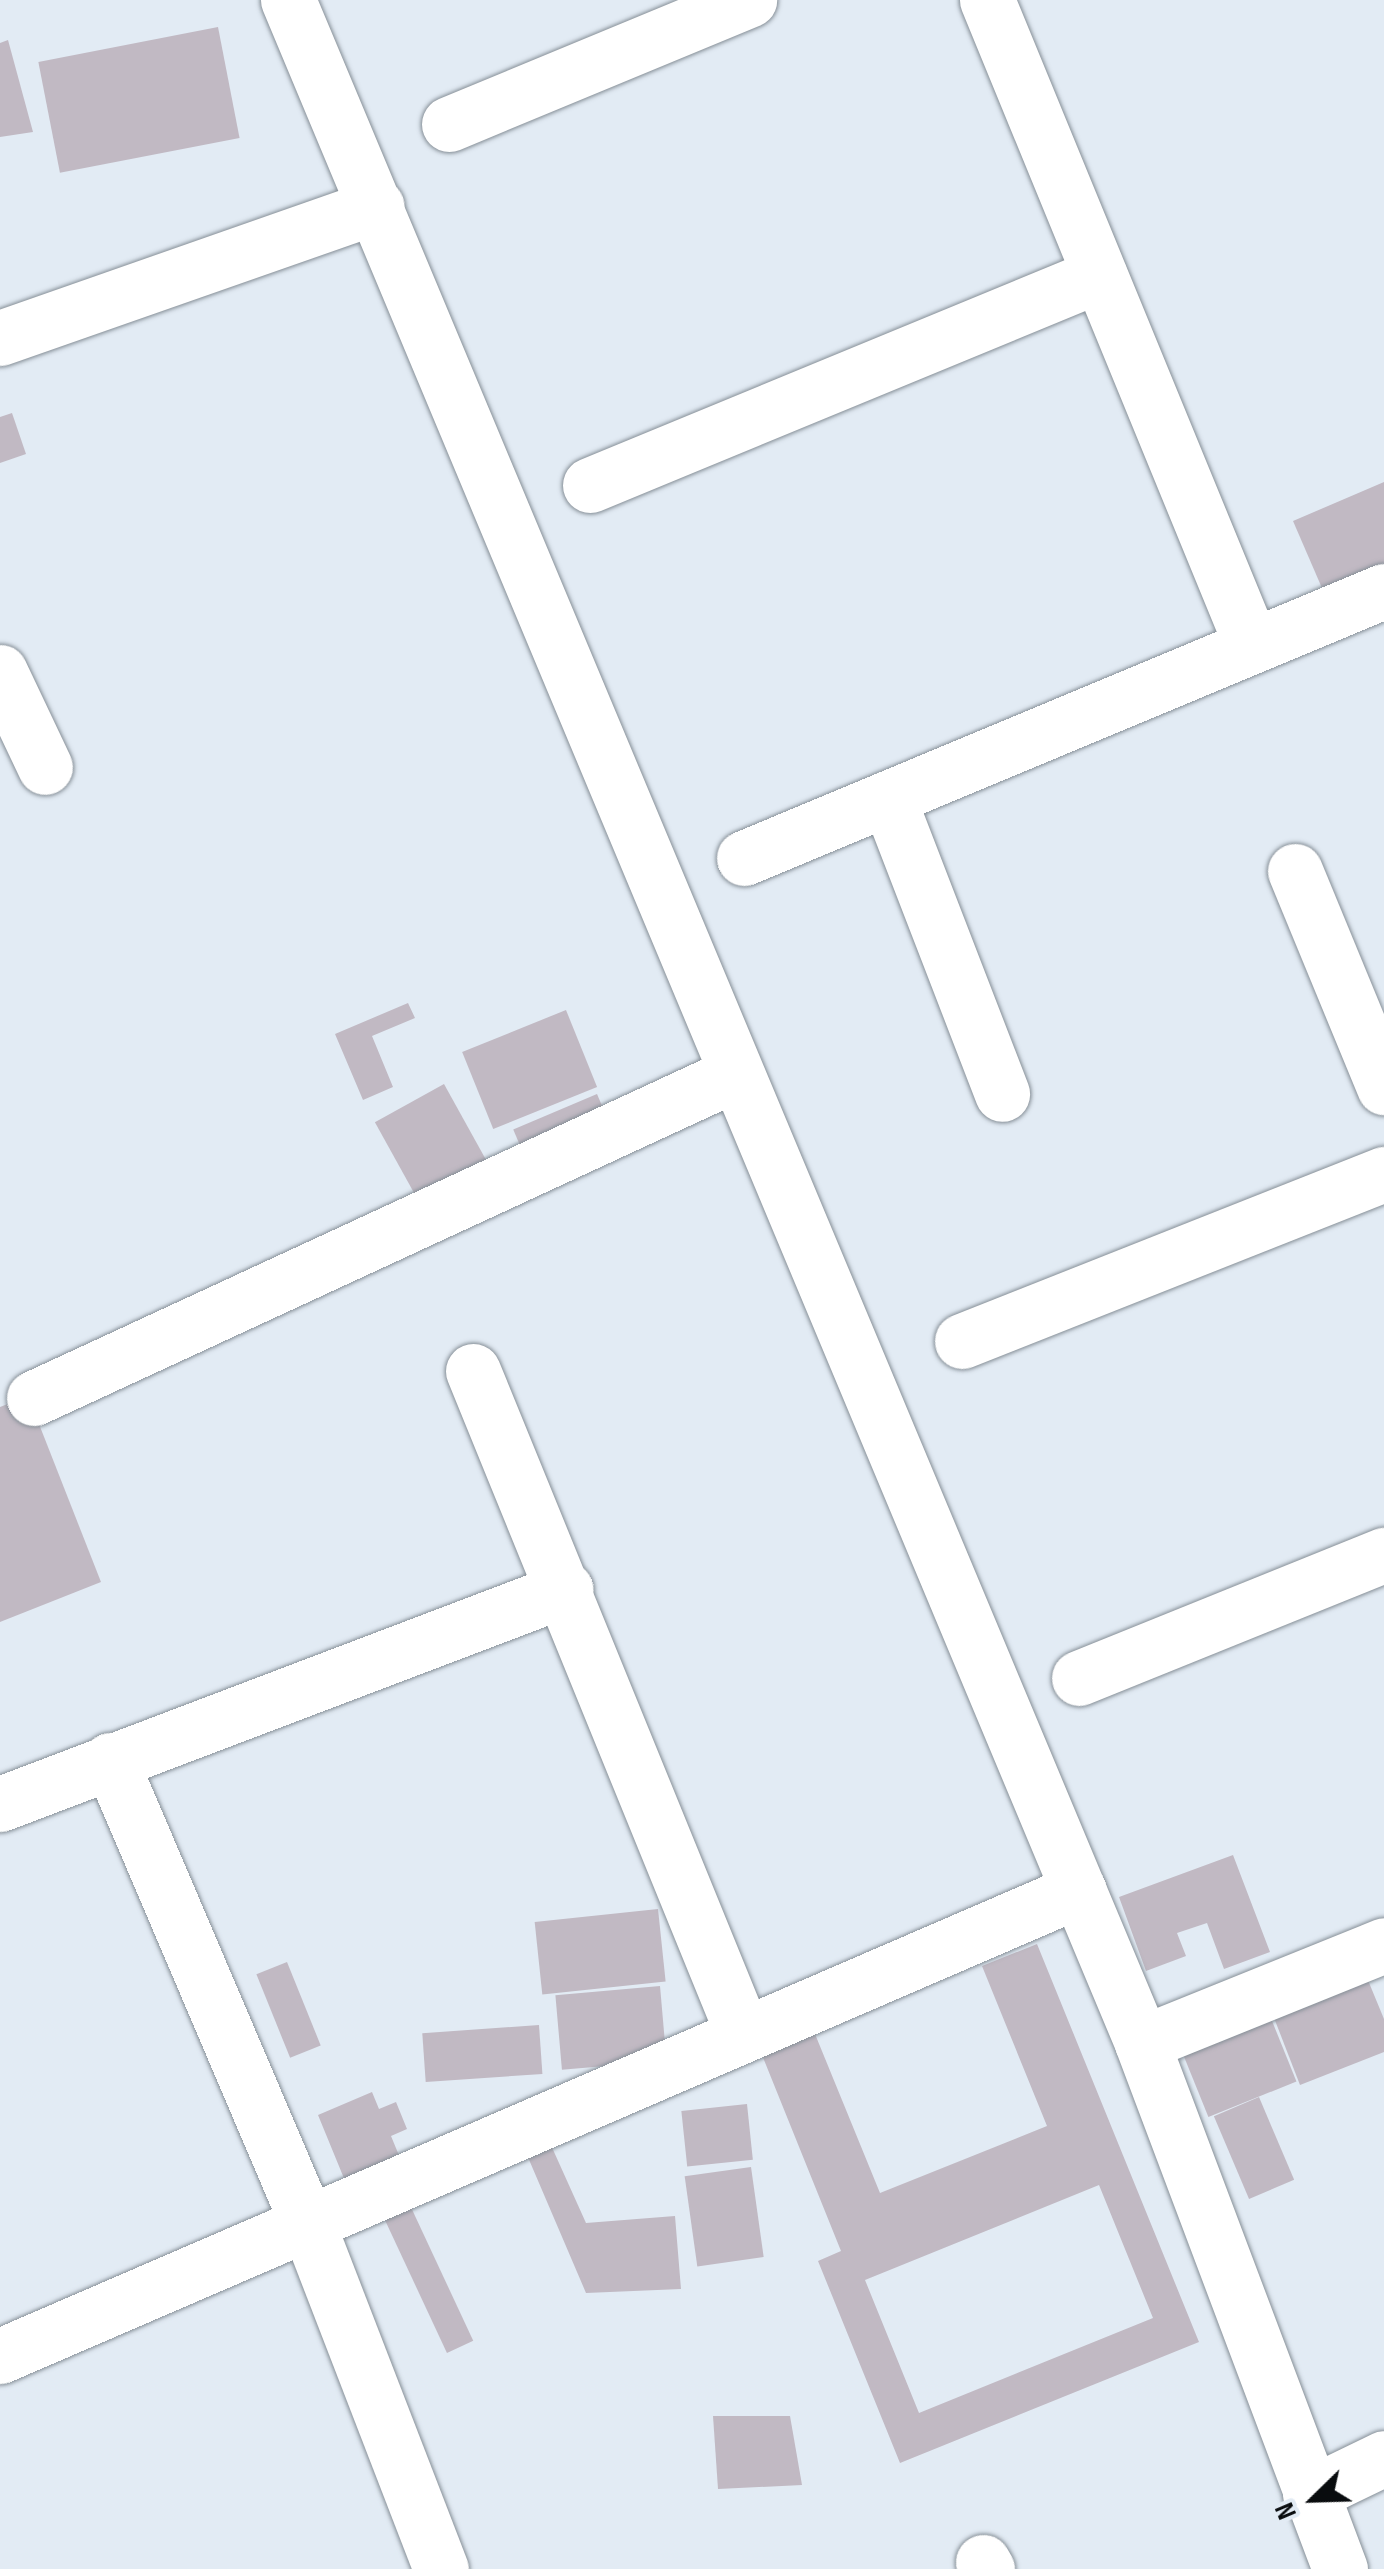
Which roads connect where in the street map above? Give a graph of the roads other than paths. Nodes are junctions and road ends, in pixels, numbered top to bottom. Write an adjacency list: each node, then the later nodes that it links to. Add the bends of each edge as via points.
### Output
1 (288, 0): 5 (street)
2 (750, 0): 4 (street)
3 (986, 0): 6 (street)
4 (449, 124)
5 (377, 206): 7 (street); 16 (street)
6 (1100, 274): 8 (street); 10 (street)
7 (0, 338)
8 (590, 485)
9 (1384, 591): 10 (street)
10 (1252, 646): 13 (street)
11 (0, 672): 12 (street)
12 (45, 767)
13 (888, 798): 14 (street); 18 (street)
14 (744, 858)
15 (1295, 871): 17 (street)
16 (735, 1074): 22 (street); 28 (street)
17 (1384, 1087)
18 (1002, 1094)
19 (1384, 1174): 20 (street)
20 (962, 1341)
21 (473, 1371): 24 (street)
22 (34, 1398)
23 (1384, 1555): 25 (street)
24 (566, 1590): 26 (street); 30 (street)
25 (1079, 1678)
26 (110, 1760): 27 (street); 32 (street)
27 (0, 1804)
28 (1080, 1890): 30 (street); 31 (street)
29 (1384, 1945): 31 (street)
30 (744, 2034): 32 (street)
31 (1142, 2043): 35 (street)
32 (307, 2222): 33 (street); 36 (street)
33 (0, 2356)
34 (1384, 2458): 35 (street)
35 (1310, 2494): 37 (street)
36 (442, 2569)
37 (1340, 2569)

